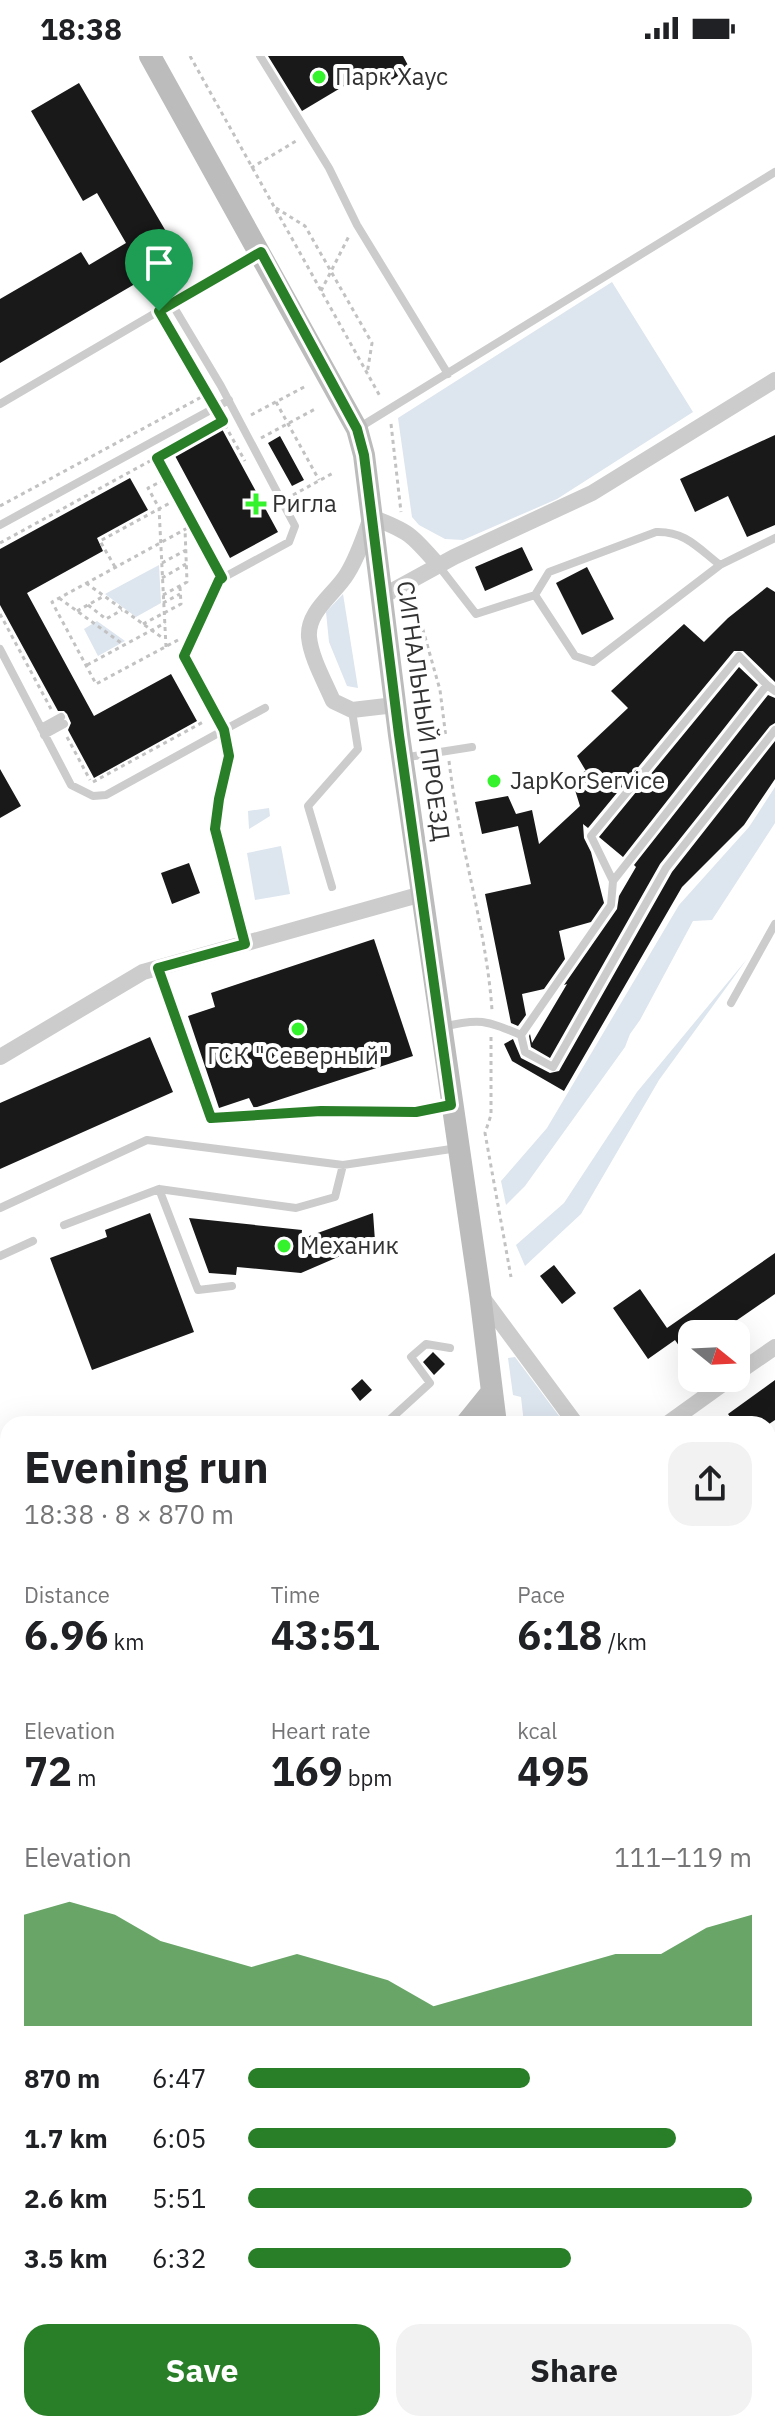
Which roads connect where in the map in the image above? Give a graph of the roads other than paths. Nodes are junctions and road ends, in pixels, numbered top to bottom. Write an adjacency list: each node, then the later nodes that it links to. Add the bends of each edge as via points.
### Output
1 (150, 56): 4 (main road, СИГНАЛЬНЫЙ ПРОЕЗД)
2 (260, 56): 6 (lane)
3 (775, 172): 6 (lane)
4 (261, 252): 5 (lane); 10 (main road, СИГНАЛЬНЫЙ ПРОЕЗД)
5 (172, 304): 8 (lane); 9 (lane)
6 (448, 374): 10 (lane)
7 (775, 380): 14 (street, via 592,493)
8 (229, 400): 12 (lane); 24 (lane, via 295,526 289,542 219,580 184,656)
9 (0, 404)
10 (357, 429): 11 (main road, СИГНАЛЬНЫЙ ПРОЕЗД)
11 (371, 517): 14 (street, via 403,528); 17 (main road, СИГНАЛЬНЫЙ ПРОЕЗД); 22 (street, via 346,578 310,626 312,647 333,701)
12 (0, 525)
13 (775, 538): 15 (lane)
14 (438, 565): 16 (lane, via 476,614); 17 (street)
15 (720, 565): 16 (lane, via 682,536 656,532 549,572); 16 (lane, via 593,662 575,656)
16 (535, 595)
17 (381, 597): 20 (main road, СИГНАЛЬНЫЙ ПРОЕЗД)
18 (0, 649): 26 (lane)
19 (771, 688): 29 (lane); 29 (lane, via 739,656 591,836)
20 (395, 705): 22 (street); 28 (main road, СИГНАЛЬНЫЙ ПРОЕЗД)
21 (265, 708): 24 (lane)
22 (352, 710): 30 (lane, via 358,749 308,806)
23 (61, 722): 26 (lane)
24 (224, 730): 26 (lane, via 106,795 93,796 71,785); 33 (lane, via 229,756 215,829)
25 (775, 730): 37 (lane, via 666,868 553,1067 525,1052)
26 (43, 731)
27 (472, 747): 28 (lane)
28 (402, 758): 31 (main road, СИГНАЛЬНЫЙ ПРОЕЗД)
29 (613, 881): 37 (lane, via 611,905)
30 (332, 887)
31 (422, 894): 33 (street); 36 (main road, СИГНАЛЬНЫЙ ПРОЕЗД)
32 (775, 924): 35 (lane)
33 (245, 944): 34 (street)
34 (158, 968): 38 (street); 39 (lane, via 211,1118 416,1112)
35 (731, 1003)
36 (441, 1027): 37 (lane, via 473,1020); 39 (main road, СИГНАЛЬНЫЙ ПРОЕЗД)
37 (521, 1035)
38 (0, 1057)
39 (451, 1105): 40 (main road, СИГНАЛЬНЫЙ ПРОЕЗД)
40 (458, 1148): 41 (lane); 48 (main road, СИГНАЛЬНЫЙ ПРОЕЗД)
41 (343, 1165): 42 (lane, via 335,1197 296,1208); 43 (lane, via 147,1140)
42 (159, 1189): 44 (lane); 47 (lane, via 198,1290)
43 (0, 1208)
44 (64, 1225)
45 (33, 1241): 46 (lane)
46 (0, 1256)
47 (232, 1286)
48 (480, 1294): 53 (main road, СИГНАЛЬНЫЙ ПРОЕЗД); 57 (street)
49 (775, 1347): 51 (street)
50 (450, 1348): 54 (lane, via 426,1344 411,1357 430,1383)
51 (750, 1364)
52 (712, 1392): 58 (street)
53 (491, 1393): 55 (main road); 56 (main road, СИГНАЛЬНЫЙ ПРОЕЗД)
54 (394, 1416)
55 (472, 1416)
56 (495, 1416)
57 (570, 1416)
58 (678, 1416)

